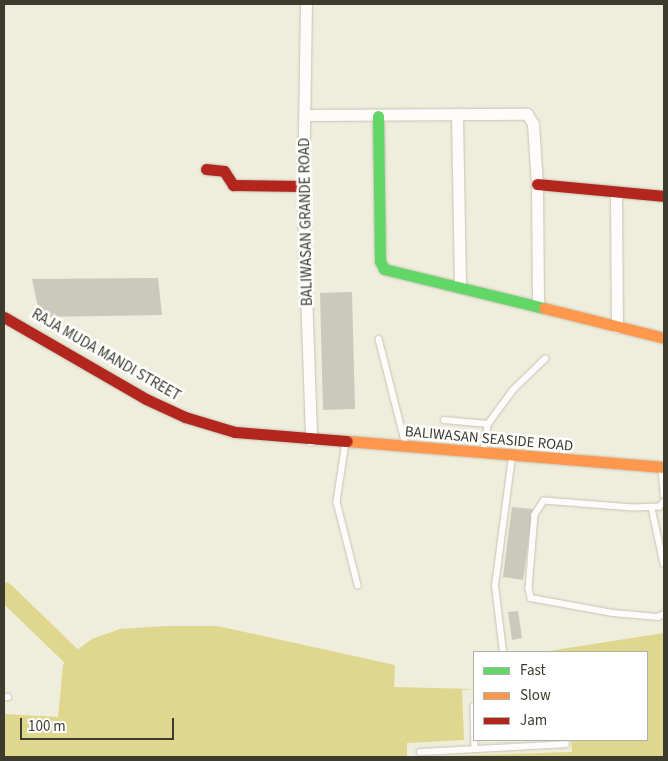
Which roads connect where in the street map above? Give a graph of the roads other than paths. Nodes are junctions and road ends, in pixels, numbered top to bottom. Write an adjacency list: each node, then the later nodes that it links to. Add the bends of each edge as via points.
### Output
1 (306, 4): 3 (street, BALIWASAN GRANDE ROAD)
2 (457, 114): 4 (street); 6 (street, via 527,114 533,124); 10 (street)
3 (305, 115): 4 (street); 7 (street, BALIWASAN GRANDE ROAD)
4 (378, 116): 10 (main road, via 382,265 388,270)
5 (206, 169): 7 (main road, via 224,171 233,185)
6 (538, 184): 8 (main road); 11 (street)
7 (303, 186): 19 (street, BALIWASAN GRANDE ROAD)
8 (616, 192): 9 (main road); 13 (street)
9 (664, 196)
10 (460, 286): 11 (main road)
11 (538, 306): 13 (main road)
12 (4, 317): 19 (main road, RAJA MUDA MANDI STREET, via 146,399 185,417 235,432)
13 (617, 327): 14 (main road)
14 (664, 338)
15 (379, 339): 21 (lane)
16 (545, 359): 18 (lane, via 514,390)
17 (444, 420): 18 (lane)
18 (488, 424): 22 (lane)
19 (311, 440): 20 (main road, BALIWASAN SEASIDE ROAD)
20 (346, 443): 21 (main road, BALIWASAN SEASIDE ROAD); 29 (lane, via 338,502)
21 (407, 447): 22 (main road, BALIWASAN SEASIDE ROAD)
22 (482, 455): 23 (main road, BALIWASAN SEASIDE ROAD)
23 (512, 456): 24 (main road, BALIWASAN SEASIDE ROAD); 31 (lane, via 496,586)
24 (663, 468): 25 (lane)
25 (664, 495)
26 (664, 502): 27 (lane)
27 (652, 508): 28 (lane); 30 (lane, via 544,501 535,515 529,588 531,598 613,613)
28 (664, 564)
29 (358, 585)
30 (664, 614)
31 (503, 651)
32 (475, 741): 34 (lane)
33 (566, 744): 34 (lane)
34 (475, 748): 35 (lane)
35 (420, 752)

